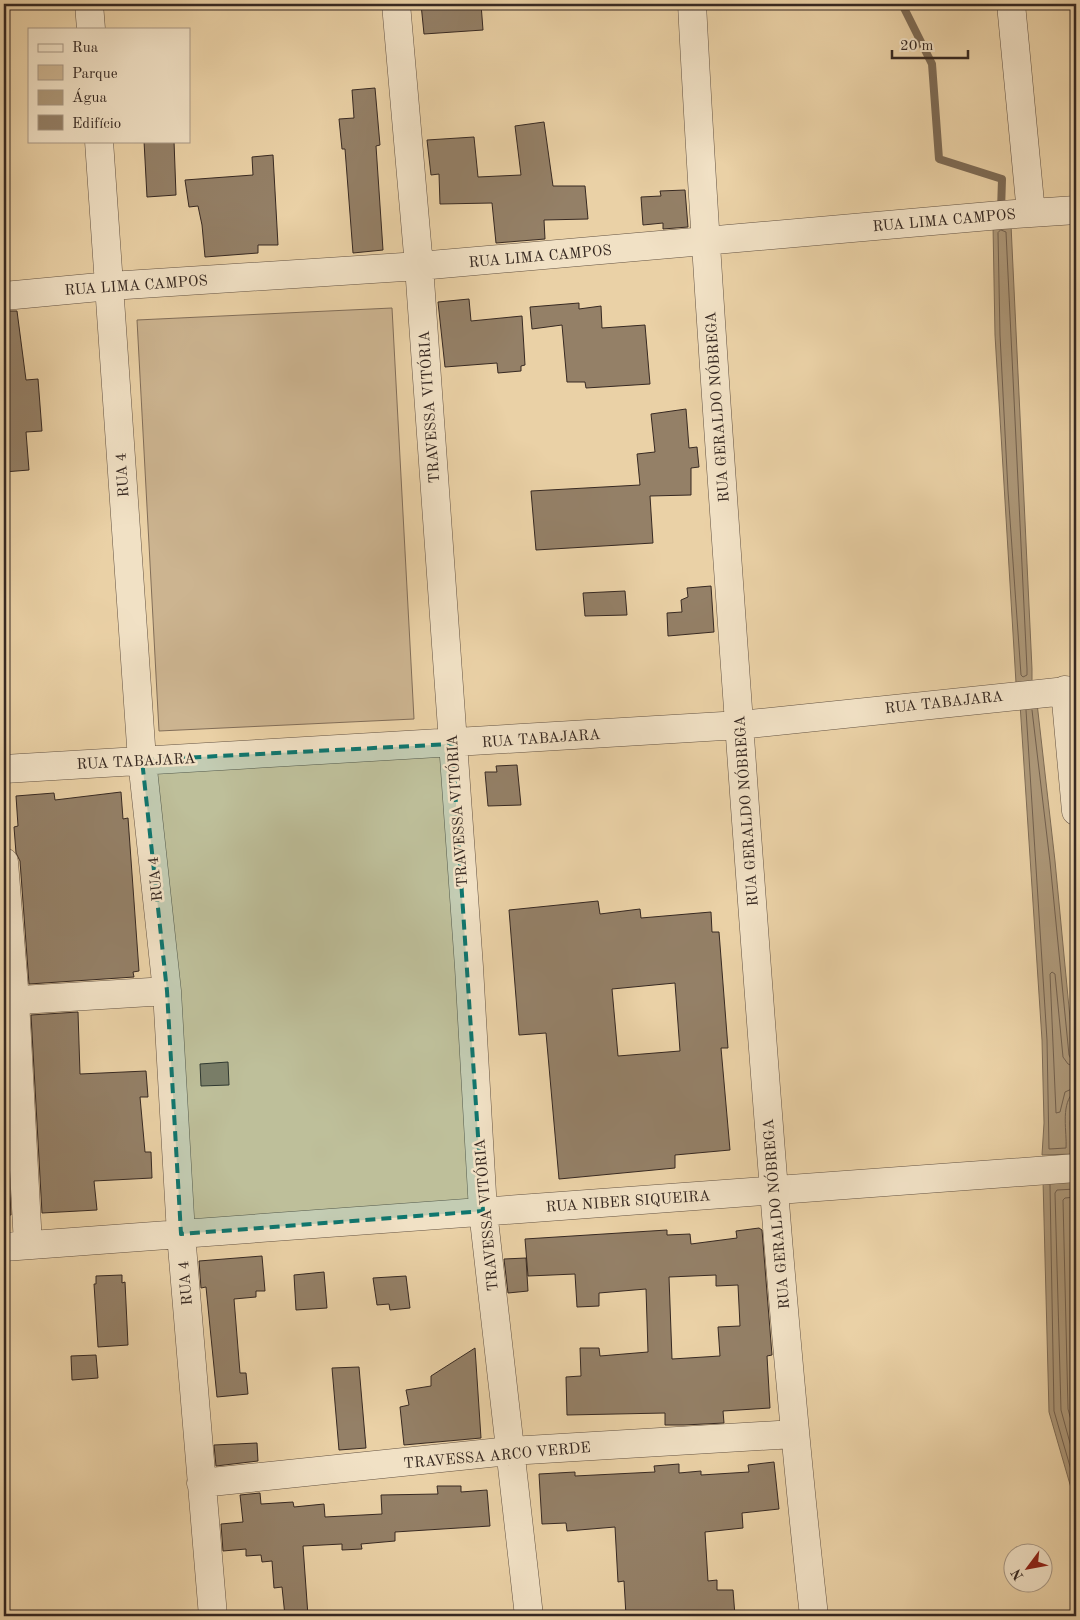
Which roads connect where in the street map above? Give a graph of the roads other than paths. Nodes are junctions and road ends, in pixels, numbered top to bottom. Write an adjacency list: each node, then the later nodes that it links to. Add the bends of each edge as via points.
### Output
1 (89, 4): 5 (street)
2 (396, 4): 10 (street, TRAVESSA VITÓRIA)
3 (692, 4): 9 (street, RUA GERALDO NÓBREGA)
4 (1011, 4): 8 (street)
5 (91, 28)
6 (99, 142): 11 (street, RUA 4)
7 (1076, 210): 8 (street, RUA LIMA CAMPOS)
8 (1030, 213): 9 (street, RUA LIMA CAMPOS)
9 (705, 242): 10 (street, RUA LIMA CAMPOS); 14 (street, RUA GERALDO NÓBREGA)
10 (419, 266): 11 (street, RUA LIMA CAMPOS); 15 (street, TRAVESSA VITÓRIA)
11 (110, 286): 12 (street, RUA LIMA CAMPOS); 16 (street, RUA 4)
12 (4, 296)
13 (1071, 690): 14 (street, RUA TABAJARA); 18 (street)
14 (740, 725): 15 (street, RUA TABAJARA); 23 (street, RUA GERALDO NÓBREGA)
15 (452, 744): 16 (street, RUA TABAJARA); 24 (street, TRAVESSA VITÓRIA)
16 (142, 760): 17 (street, RUA TABAJARA); 20 (street, RUA 4)
17 (4, 769)
18 (1076, 811)
19 (4, 862): 21 (street)
20 (167, 991): 21 (street); 25 (street, RUA 4)
21 (10, 1001): 26 (street)
22 (1076, 1168): 23 (street, RUA NIBER SIQUEIRA)
23 (773, 1190): 24 (street, RUA NIBER SIQUEIRA); 27 (street, RUA GERALDO NÓBREGA)
24 (483, 1211): 25 (street, RUA NIBER SIQUEIRA); 28 (street, TRAVESSA VITÓRIA)
25 (181, 1234): 26 (street, RUA NIBER SIQUEIRA); 29 (street, RUA 4)
26 (16, 1246)
27 (794, 1434): 28 (street, TRAVESSA ARCO VERDE); 32 (street, RUA GERALDO NÓBREGA)
28 (510, 1451): 29 (street, TRAVESSA ARCO VERDE); 31 (street, TRAVESSA VITÓRIA)
29 (201, 1484): 30 (street, RUA 4)
30 (213, 1616)
31 (529, 1616)
32 (814, 1616)

